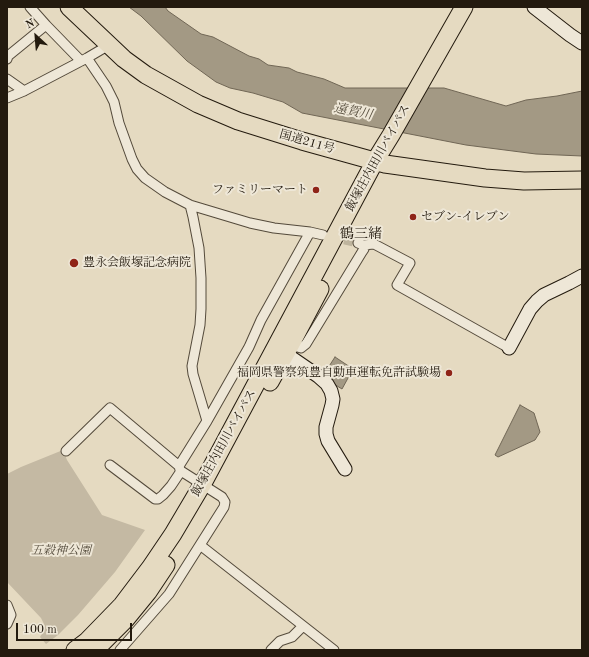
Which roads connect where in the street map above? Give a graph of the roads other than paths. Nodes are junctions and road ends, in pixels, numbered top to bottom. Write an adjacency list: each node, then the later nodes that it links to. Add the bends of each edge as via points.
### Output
1 (30, 7): 6 (street)
2 (69, 7): 8 (highway, 国道211号)
3 (464, 7): 9 (highway, 飯塚庄内田川バイパス)
4 (476, 7): 9 (highway, 飯塚庄内田川バイパス)
5 (534, 7): 7 (street)
6 (46, 25): 10 (street); 11 (street)
7 (582, 43)
8 (109, 45): 11 (street); 15 (highway, 国道211号, via 146,75 198,104 238,121)
9 (444, 52): 15 (highway, 飯塚庄内田川バイパス)
10 (7, 59)
11 (84, 60): 13 (street); 17 (street, via 106,86 114,102 119,124 137,169 144,178)
12 (7, 79): 13 (street)
13 (24, 91): 14 (street)
14 (7, 98)
15 (380, 163): 16 (highway, 国道211号, via 485,178 524,181); 22 (highway, 飯塚庄内田川バイパス); 28 (highway, 飯塚庄内田川バイパス)
16 (582, 180)
17 (190, 205): 18 (street, via 250,223); 23 (street, via 199,248 201,278 200,325 192,366)
18 (310, 232): 19 (street); 23 (street)
19 (323, 235)
20 (582, 276): 21 (street, via 537,301)
21 (509, 348): 22 (street, via 397,285 410,263 374,244 361,244 364,249 306,344 301,348)
22 (289, 349): 27 (street, via 327,384 331,391 332,405 326,434); 28 (highway, 飯塚庄内田川バイパス)
23 (206, 422): 26 (street)
24 (66, 451): 26 (street, via 110,408)
25 (110, 465): 26 (street, via 155,499 163,495)
26 (180, 468): 28 (street)
27 (345, 469)
28 (206, 487): 29 (street, via 222,497 225,502); 33 (highway, 飯塚庄内田川バイパス, via 122,605); 34 (highway, 飯塚庄内田川バイパス, via 173,555 148,592)
29 (200, 545): 32 (street); 35 (street, via 169,594)
30 (7, 605): 31 (street, via 11,615)
31 (7, 624)
32 (303, 626): 36 (street, via 292,637 280,641); 37 (street)
33 (75, 650)
34 (95, 650)
35 (120, 650)
36 (271, 650)
37 (334, 650)

